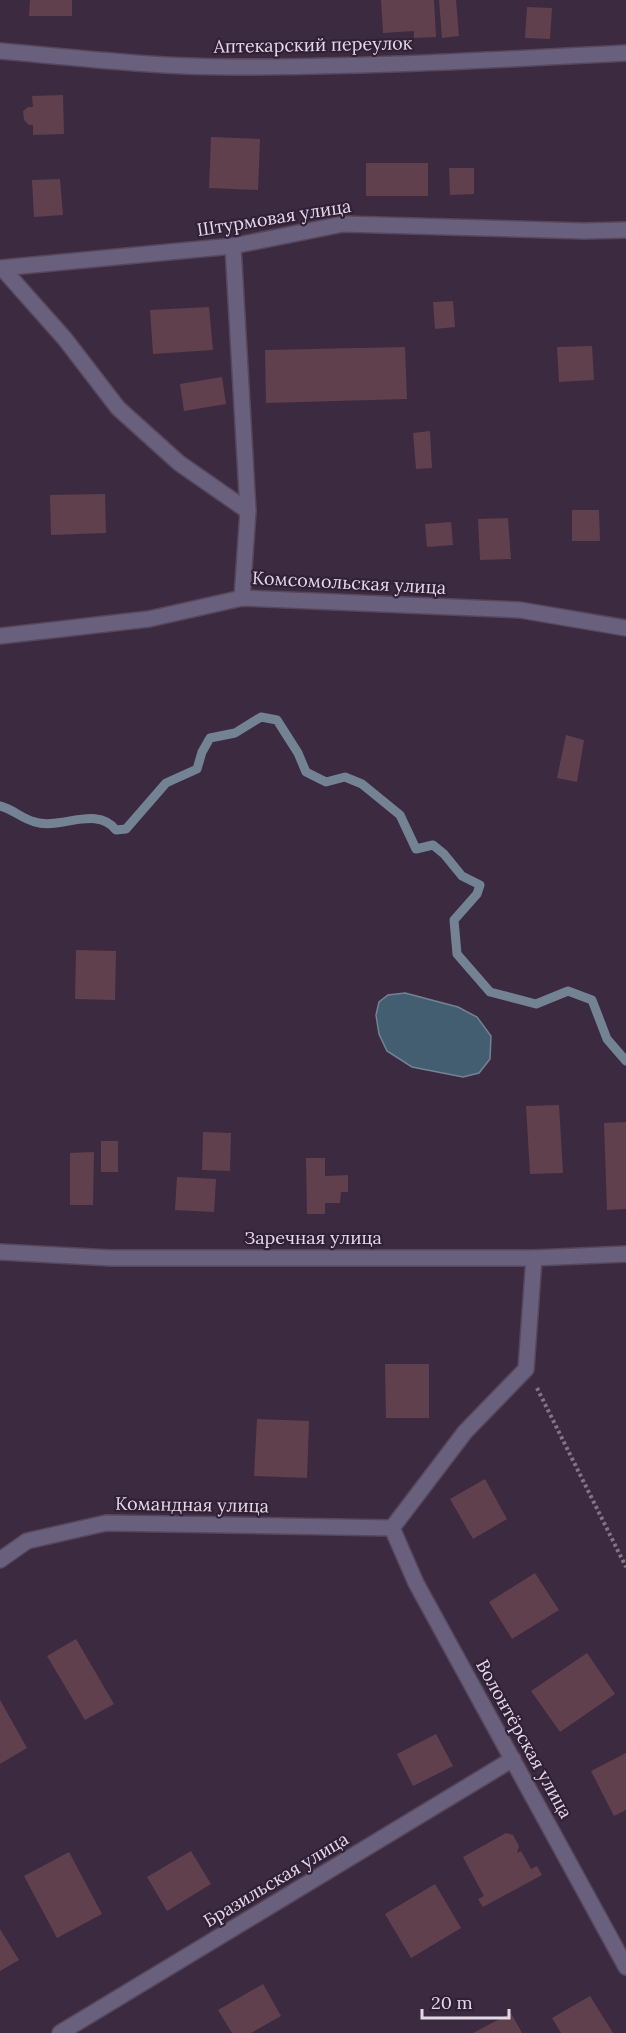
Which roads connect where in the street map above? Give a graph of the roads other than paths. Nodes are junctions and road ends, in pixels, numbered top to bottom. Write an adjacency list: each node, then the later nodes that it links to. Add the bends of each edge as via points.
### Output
1 (0, 51): 2 (street, Аптекарский переулок, via 235,67 488,61)
2 (626, 53)
3 (626, 230): 4 (street, Штурмовая улица, via 343,224)
4 (233, 246): 5 (street, Штурмовая улица); 6 (street)
5 (1, 268): 6 (street, via 65,339 118,408 179,463)
6 (248, 511): 7 (street)
7 (242, 598): 8 (street, Комсомольская улица, via 520,610); 9 (street, Комсомольская улица, via 149,619)
8 (626, 628)
9 (0, 636)
10 (0, 1252): 12 (street, Заречная улица, via 111,1258)
11 (626, 1254): 12 (street, Заречная улица)
12 (534, 1258): 13 (street, via 526,1369 465,1432)
13 (392, 1528): 14 (street, Командная улица, via 106,1523 27,1541); 15 (street, Волонтёрская улица, via 416,1583)
14 (0, 1560)
15 (513, 1759): 16 (street, Волонтёрская улица); 17 (street, Бразильская улица)
16 (626, 1967)
17 (60, 2033)

